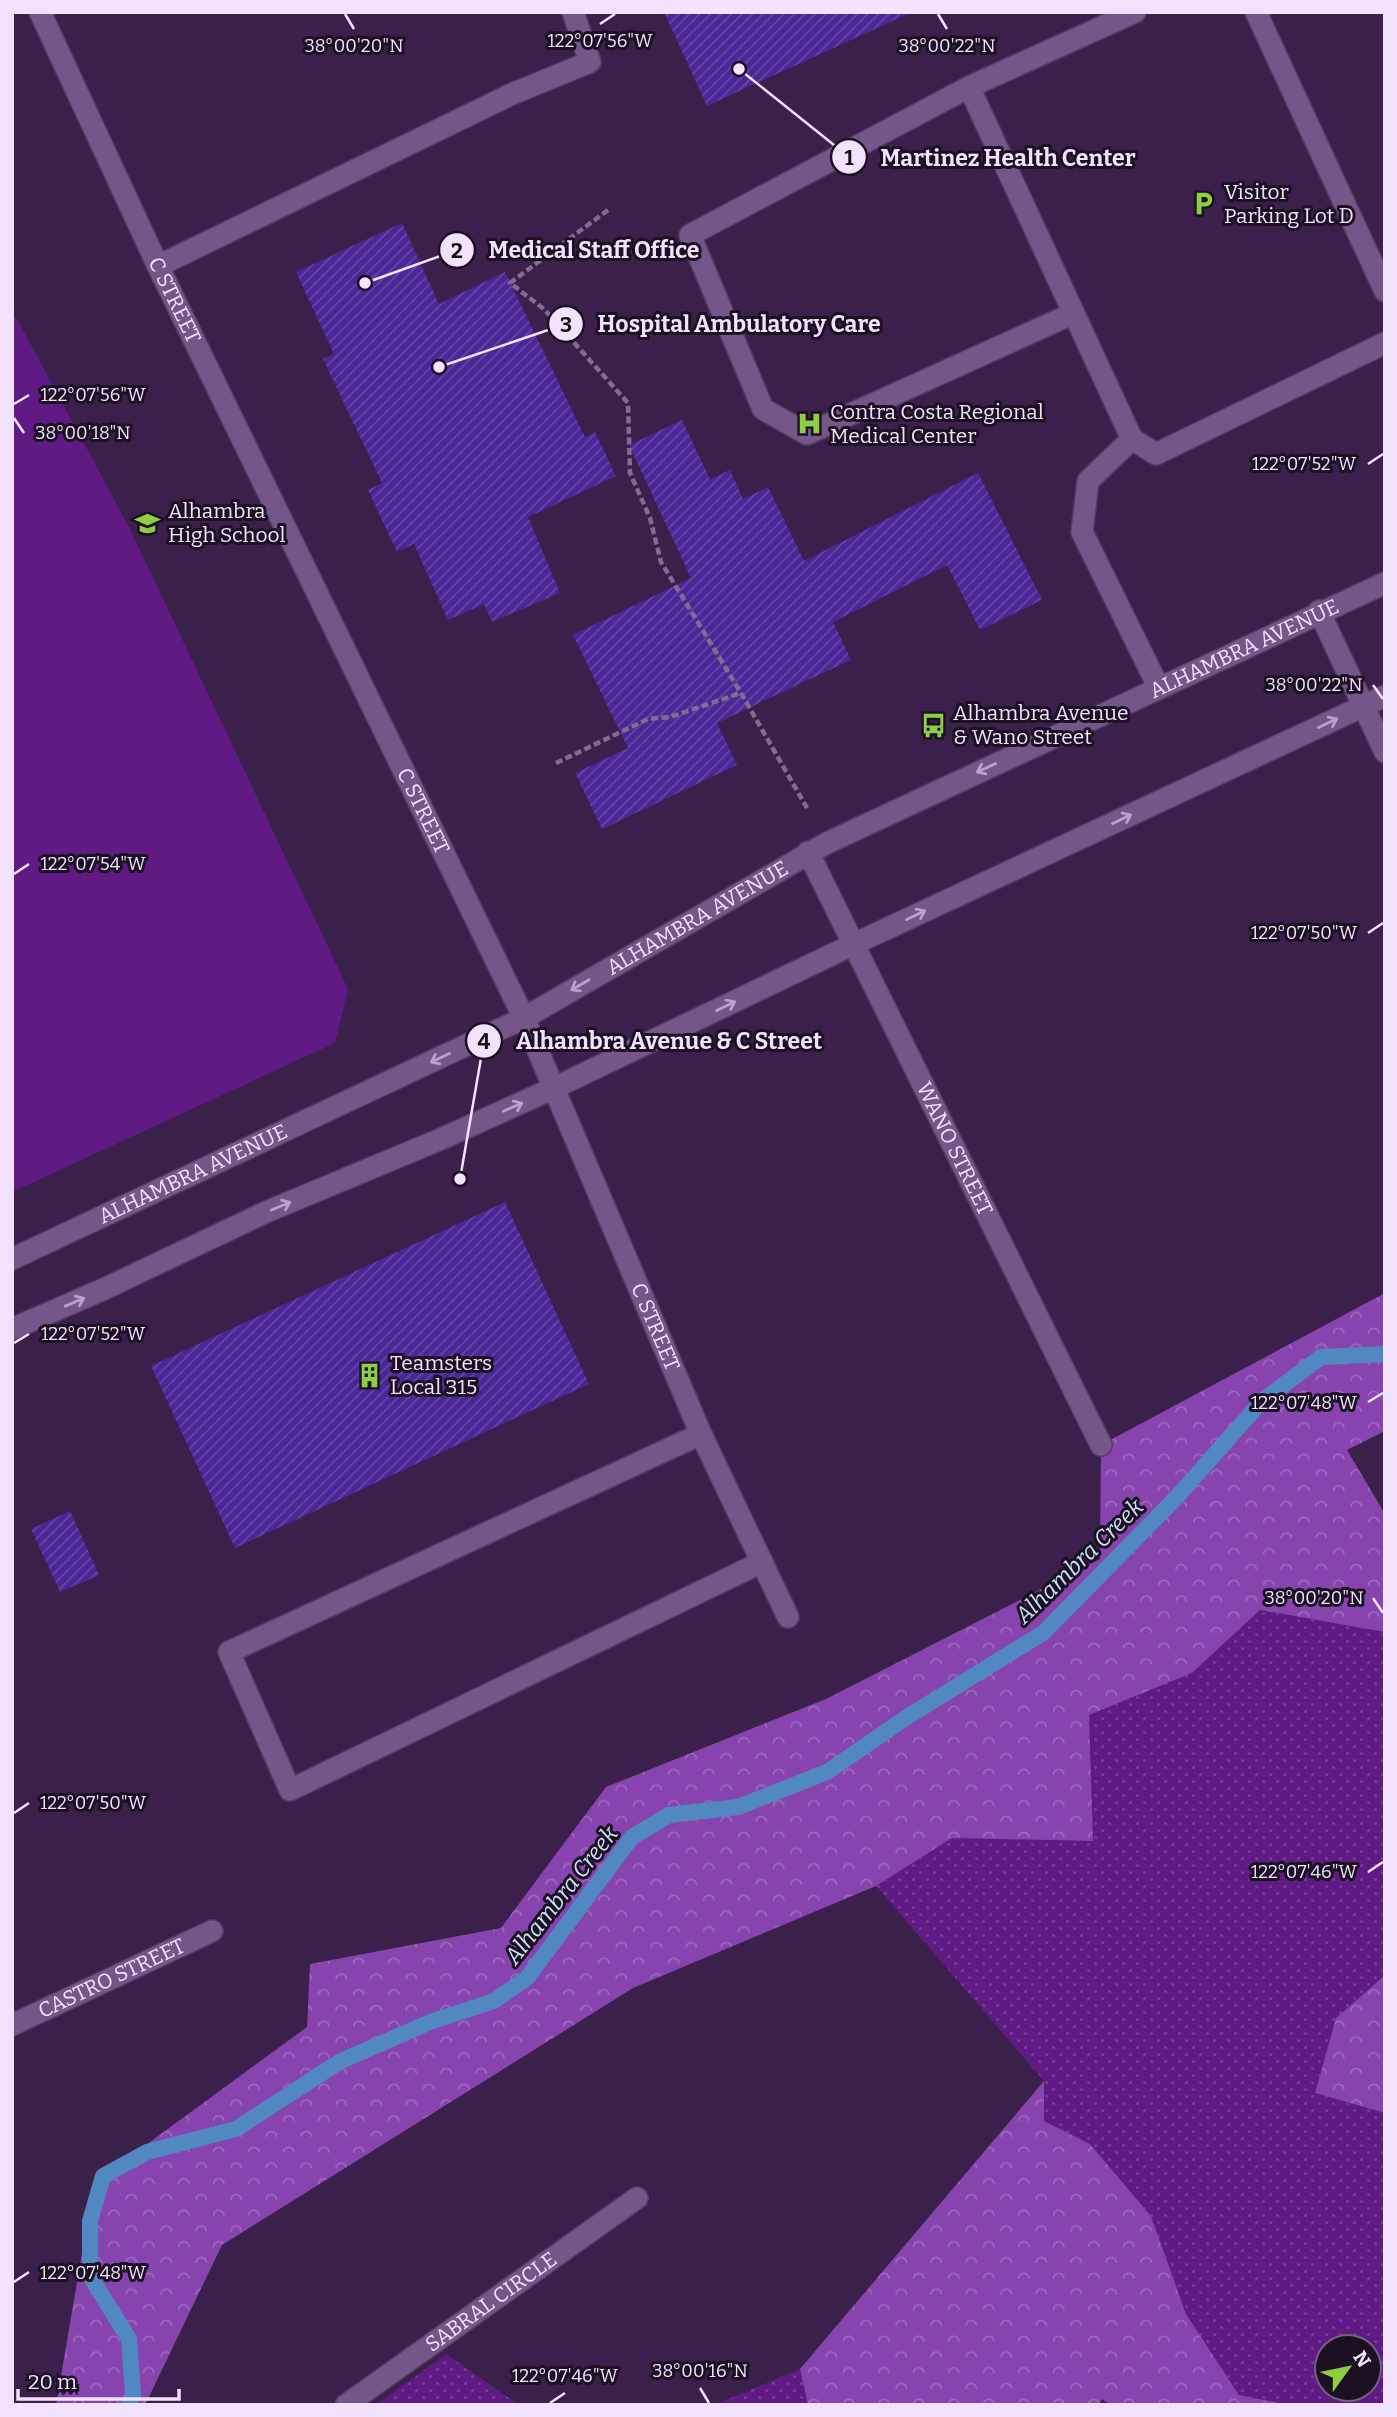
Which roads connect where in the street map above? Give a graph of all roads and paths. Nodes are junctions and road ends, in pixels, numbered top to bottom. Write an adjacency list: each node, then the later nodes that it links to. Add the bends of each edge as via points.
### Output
1 (40, 12): 7 (street, C STREET)
2 (573, 12): 7 (street, via 590,62 513,94)
3 (1135, 12): 5 (street)
4 (1256, 12): 8 (street)
5 (969, 87): 9 (street); 9 (street, via 690,235 763,409 807,434)
6 (608, 210): 15 (path, via 510,283 544,309 628,403 630,472 650,519 661,562)
7 (158, 266): 22 (street, C STREET)
8 (1385, 290)
9 (1074, 313): 11 (street)
10 (1385, 343): 11 (street, via 1156,454)
11 (1132, 439): 14 (street, via 1088,481 1082,532)
12 (1385, 583): 13 (street, ALHAMBRA AVENUE)
13 (1319, 611): 14 (street, ALHAMBRA AVENUE); 17 (street)
14 (1159, 688): 20 (street, ALHAMBRA AVENUE, one-way to 20)
15 (741, 693): 19 (path, via 670,717 648,719); 20 (path)
16 (1385, 696): 17 (street)
17 (1364, 706): 18 (street); 21 (street, one-way to 17)
18 (1385, 752)
19 (556, 763)
20 (817, 847): 21 (street, WANO STREET); 22 (street, ALHAMBRA AVENUE, one-way to 22)
21 (854, 944): 23 (street, one-way to 21); 27 (street, WANO STREET)
22 (524, 1018): 23 (street, C STREET); 24 (street, ALHAMBRA AVENUE, one-way to 24)
23 (554, 1088): 25 (street, one-way to 23, via 265,1212); 26 (street, C STREET)
24 (12, 1259)
25 (12, 1329)
26 (701, 1434): 28 (street, C STREET); 28 (street, via 229,1652 290,1790)
27 (1101, 1445)
28 (762, 1562): 29 (street, C STREET)
29 (788, 1617)
30 (212, 1931): 31 (street, CASTRO STREET)
31 (12, 2025)
32 (637, 2198): 33 (street, SABRAL CIRCLE)
33 (346, 2405)

